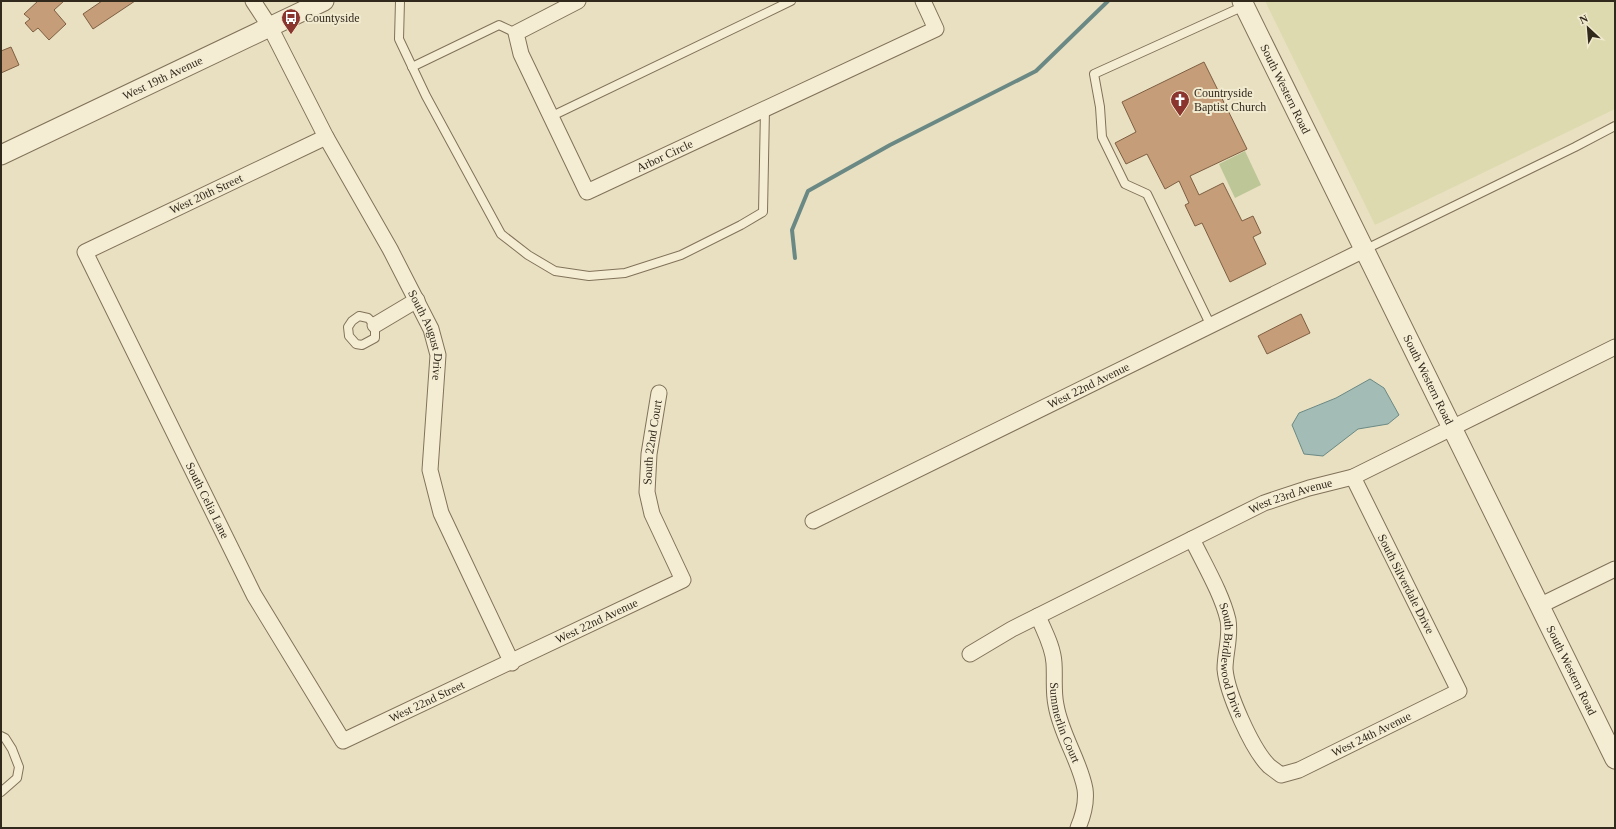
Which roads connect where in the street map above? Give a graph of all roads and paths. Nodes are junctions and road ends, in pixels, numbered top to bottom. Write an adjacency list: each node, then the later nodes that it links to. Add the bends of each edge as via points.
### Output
1 (253, 1): 8 (street, South August Drive)
2 (324, 1): 8 (street, West 19th Avenue)
3 (400, 1): 10 (lane, via 399,39)
4 (578, 1): 9 (street)
5 (791, 1): 12 (lane)
6 (923, 1): 11 (street, Arbor Circle, via 936,29)
7 (1243, 3): 16 (street, South Western Road); 19 (lane, via 1094,74 1102,137 1125,184 1147,194)
8 (270, 27): 14 (street, South August Drive); 15 (street, West 19th Avenue)
9 (516, 33): 10 (lane, via 499,25); 12 (street, Arbor Circle, via 521,54)
10 (412, 67): 11 (lane, via 501,234 528,255 555,271 589,276 625,273 681,255 763,212)
11 (765, 109): 12 (street, Arbor Circle, via 587,192)
12 (550, 117)
13 (1615, 126): 16 (lane)
14 (326, 137): 17 (street, West 20th Street); 18 (street, South August Drive)
15 (1, 155)
16 (1364, 250): 19 (street, West 22nd Avenue); 23 (street, South Western Road)
17 (85, 252): 35 (street, South Celia Lane, via 254,595)
18 (417, 300): 20 (street); 32 (street, South August Drive, via 431,329 438,355 430,470 442,513)
19 (1210, 324): 25 (street, West 22nd Avenue)
20 (375, 325)
21 (1615, 347): 23 (street, West 23rd Avenue)
22 (659, 393): 28 (street, South 22nd Court, via 649,454 647,492 652,514)
23 (1451, 427): 24 (street, West 23rd Avenue); 29 (street, South Western Road)
24 (1353, 477): 26 (street, West 23rd Avenue, via 1264,503); 33 (street, South Silverdale Drive)
25 (813, 521)
26 (1192, 539): 30 (street, West 23rd Avenue); 37 (street, South Bridlewood Drive, via 1228,621 1225,670 1232,697 1253,743 1269,765)
27 (1615, 569): 29 (street)
28 (683, 580): 32 (street, West 22nd Avenue)
29 (1540, 606): 36 (street, South Western Road)
30 (1038, 616): 31 (street, West 23rd Avenue); 39 (street, Summerlin Court, via 1050,643 1054,661 1057,712 1085,790 1084,811)
31 (970, 654)
32 (512, 662): 35 (street, West 22nd Street)
33 (1459, 691): 37 (street, West 24th Avenue, via 1299,770)
34 (1, 736): 38 (lane, via 5,738 19,767 17,778)
35 (343, 741)
36 (1615, 759)
37 (1281, 775)
38 (1, 792)
39 (1078, 828)

